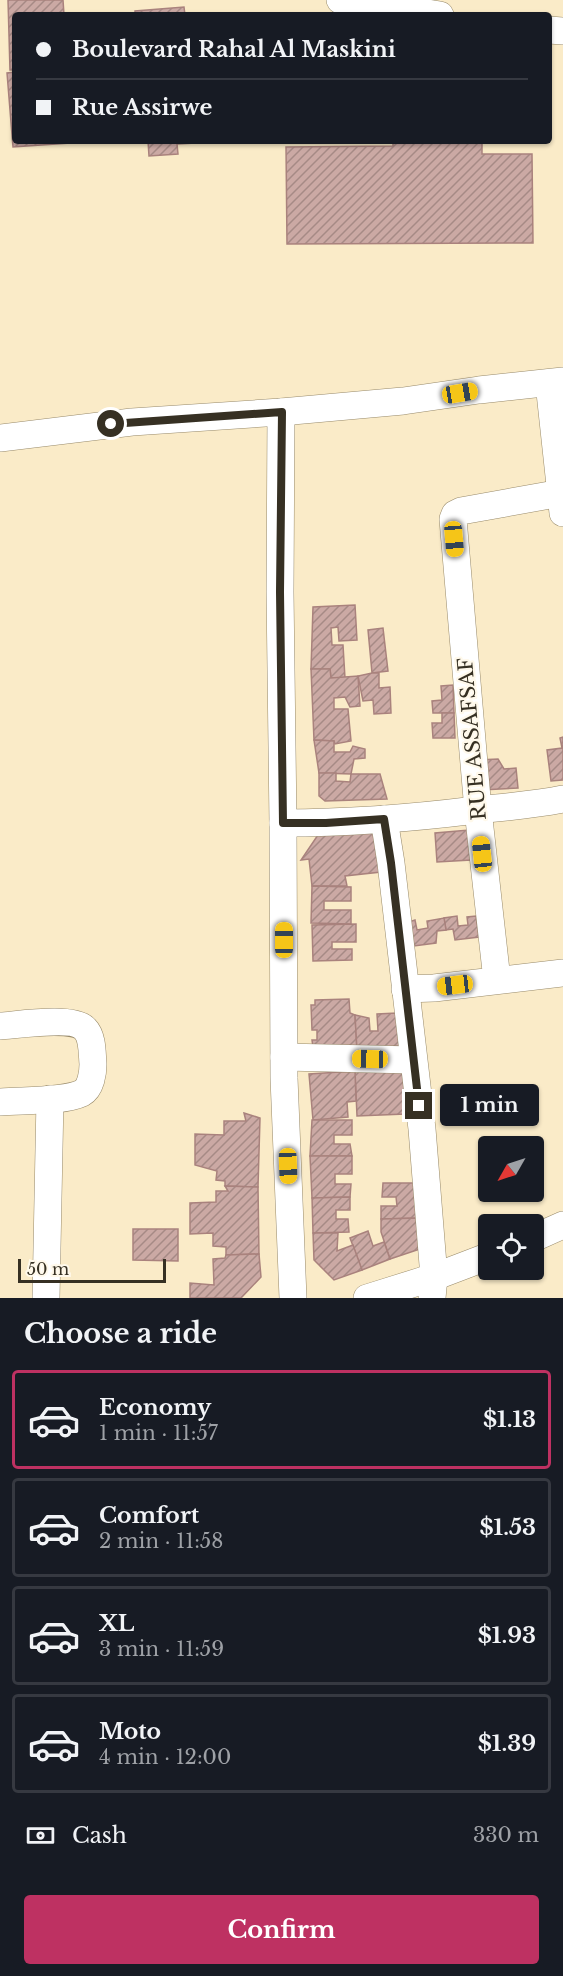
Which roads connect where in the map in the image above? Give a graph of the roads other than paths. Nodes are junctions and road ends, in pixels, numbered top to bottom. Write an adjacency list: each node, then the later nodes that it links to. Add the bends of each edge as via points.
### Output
1 (339, 0): 2 (street)
2 (420, 12)
3 (556, 382): 4 (street); 6 (street)
4 (282, 412): 5 (street, via 132,422); 10 (street)
5 (0, 438)
6 (562, 503): 8 (street, RUE ASSAFSAF, via 461,511 454,516)
7 (563, 799): 8 (street)
8 (478, 810): 9 (street); 12 (street, RUE ASSAFSAF)
9 (384, 819): 10 (street); 13 (street)
10 (283, 823): 15 (street)
11 (563, 973): 12 (street)
12 (497, 980): 13 (street)
13 (405, 989): 16 (street)
14 (0, 1026): 17 (street, via 69,1023 88,1032 93,1069 89,1084 83,1092)
15 (284, 1057): 16 (street); 24 (street)
16 (413, 1060): 22 (street)
17 (50, 1099): 18 (street); 23 (street)
18 (0, 1102)
19 (563, 1225): 20 (street)
20 (544, 1234)
21 (478, 1262): 22 (street)
22 (433, 1287): 25 (street)
23 (46, 1298)
24 (293, 1298)
25 (367, 1298)

